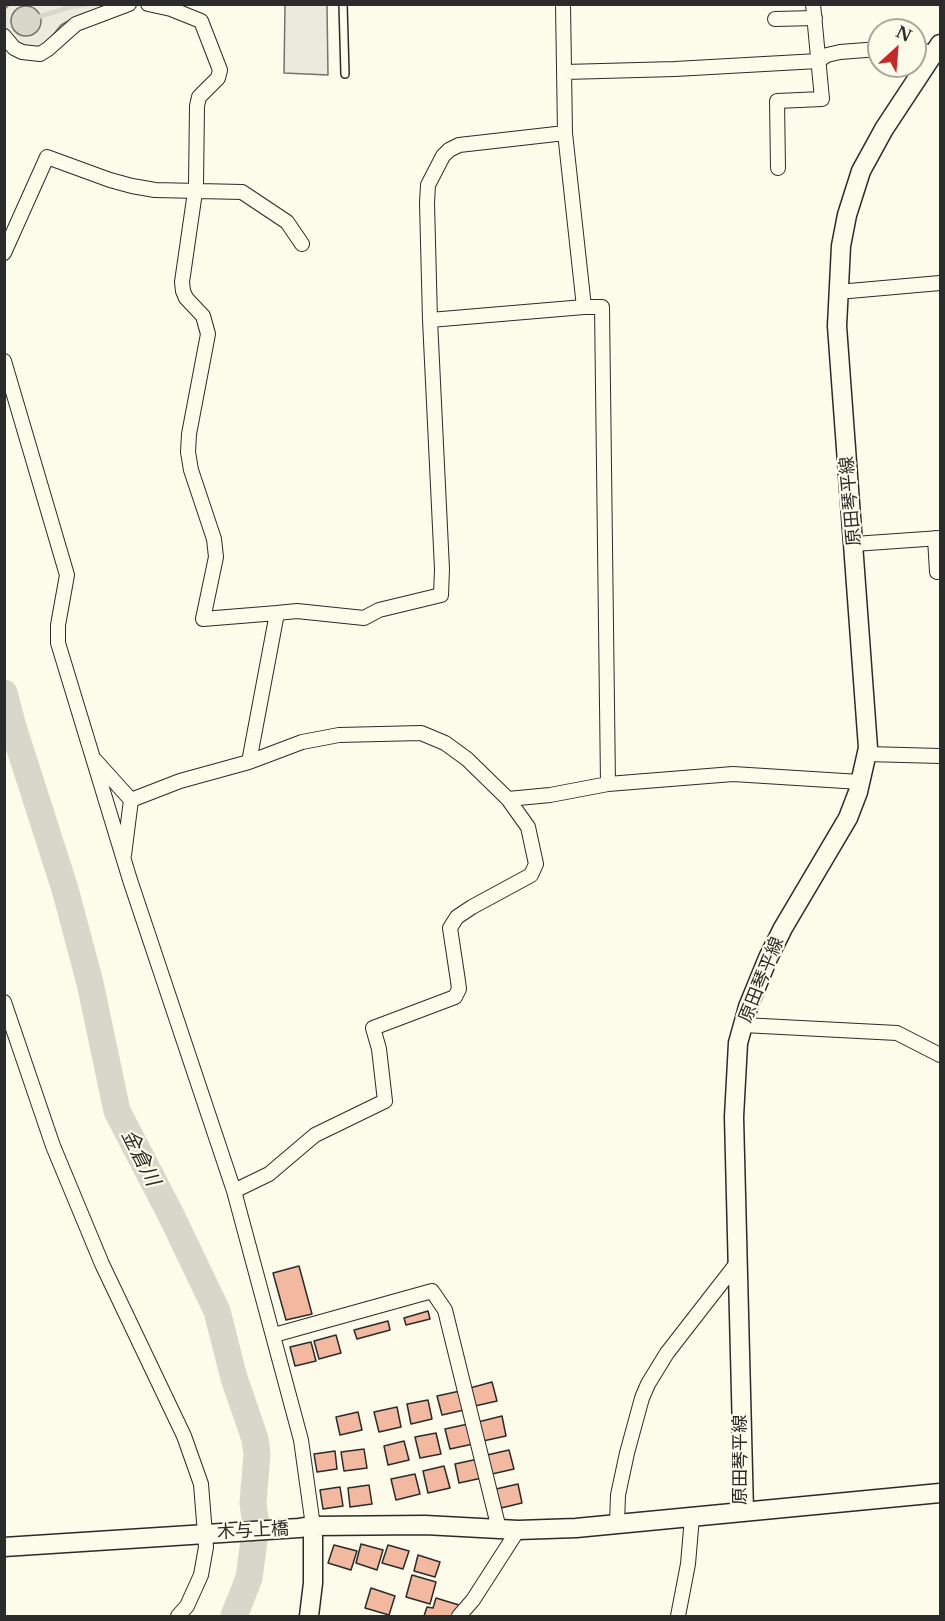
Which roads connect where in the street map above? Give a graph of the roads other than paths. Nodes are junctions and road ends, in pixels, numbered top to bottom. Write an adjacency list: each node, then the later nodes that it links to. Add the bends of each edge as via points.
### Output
1 (129, 4): 7 (street, via 76,24 40,54 14,48)
2 (148, 4): 15 (street, via 201,21 220,70 218,78 199,97 197,106)
3 (344, 4): 12 (lane)
4 (562, 4): 11 (street)
5 (814, 11): 6 (street); 10 (street)
6 (775, 19)
7 (4, 36)
8 (867, 50): 10 (street, via 840,52)
9 (938, 51): 19 (main road, 原田琴平線, via 884,129 861,171 843,236)
10 (818, 61): 11 (street); 14 (street, via 822,99 777,101)
11 (565, 72): 13 (street)
12 (345, 74)
13 (565, 133): 20 (street); 21 (street, via 459,146 443,156 428,184)
14 (778, 168)
15 (195, 191): 16 (street, via 242,192 287,222); 17 (street, via 132,186 47,157); 26 (street, via 182,282 186,298 203,316 208,334 188,452 216,557 203,619)
16 (302, 244)
17 (4, 253)
18 (940, 283): 19 (street)
19 (838, 292): 24 (main road, 原田琴平線, via 837,326)
20 (584, 307): 21 (street); 32 (street, via 602,307)
21 (430, 320): 26 (street, via 441,595 379,610 364,618 297,611)
22 (4, 361): 29 (street, via 67,575 58,643)
23 (938, 538): 24 (street); 25 (street)
24 (854, 544): 27 (main road, 原田琴平線)
25 (937, 572)
26 (277, 613): 30 (street)
27 (867, 754): 28 (street); 31 (main road, 原田琴平線)
28 (940, 756)
29 (93, 757): 34 (street); 35 (street)
30 (249, 762): 33 (street, via 302,742 339,735 421,733 445,743 467,759); 34 (street, via 180,781)
31 (860, 782): 32 (street, via 733,774); 37 (main road, 原田琴平線, via 848,818 768,958)
32 (608, 784): 33 (street)
33 (508, 799): 39 (street, via 528,827 536,864 531,875 472,907 457,917 450,928 459,989 455,997 374,1028 385,1101 315,1135 268,1174)
34 (131, 800): 35 (street)
35 (124, 860): 39 (street)
36 (4, 1002): 49 (street, via 57,1157 102,1264 184,1436 201,1484)
37 (743, 1026): 38 (street, via 897,1033); 40 (main road, 原田琴平線, via 738,1043 734,1117)
38 (940, 1055)
39 (234, 1191): 41 (street)
40 (738, 1263): 43 (main road, 原田琴平線); 45 (street, via 667,1353 645,1391 618,1495)
41 (274, 1335): 46 (street, via 301,1440); 47 (street, via 432,1292 445,1310)
42 (940, 1493): 43 (main road)
43 (744, 1512): 44 (main road, 原田琴平線)
44 (692, 1517): 45 (main road, 原田琴平線); 54 (street)
45 (617, 1524): 48 (main road, 原田琴平線)
46 (306, 1527): 47 (main road, 原田琴平線, via 425,1525); 49 (main road, 木与上橋); 52 (main road, via 313,1583)
47 (499, 1529): 48 (main road, 原田琴平線)
48 (518, 1530): 53 (street)
49 (206, 1533): 50 (main road, 木与上橋); 51 (street, via 201,1575)
50 (4, 1547)
51 (178, 1617)
52 (309, 1617)
53 (459, 1617)
54 (678, 1617)

